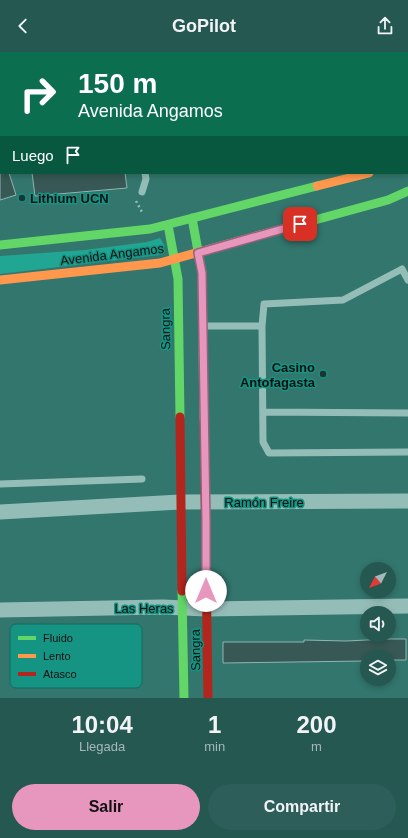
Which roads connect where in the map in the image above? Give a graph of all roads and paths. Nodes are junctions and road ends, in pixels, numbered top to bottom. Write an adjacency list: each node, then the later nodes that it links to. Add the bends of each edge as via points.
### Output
1 (145, 174): 4 (lane)
2 (365, 174): 5 (street, Avenida Angamos)
3 (408, 191): 8 (street, Avenida Angamos, via 388,200)
4 (142, 192)
5 (192, 218): 6 (street, Avenida Angamos); 8 (street, Sangra)
6 (168, 225): 7 (street, Avenida Angamos); 9 (street, Sangra)
7 (0, 245)
8 (198, 253): 9 (street, Avenida Angamos); 12 (street, Sangra, via 202,273)
9 (175, 260): 10 (street, Avenida Angamos); 20 (street, Sangra, via 178,279)
10 (0, 280)
11 (408, 280): 13 (lane, via 402,269 344,300 264,304)
12 (203, 326): 13 (lane); 21 (street, Sangra)
13 (262, 326): 14 (lane)
14 (263, 412): 15 (lane); 16 (lane, via 263,442 269,453)
15 (408, 413)
16 (408, 452)
17 (142, 479): 18 (lane)
18 (0, 484)
19 (408, 501): 21 (street, Ramón Freire)
20 (180, 502): 21 (street, Ramón Freire); 22 (street, Ramón Freire); 24 (street, Sangra)
21 (206, 502): 25 (street, Sangra)
22 (0, 512)
23 (408, 606): 25 (street, Las Heras)
24 (182, 608): 25 (street, Las Heras); 26 (street, Las Heras); 27 (street, Sangra)
25 (206, 609): 28 (street, Sangra)
26 (0, 610)
27 (184, 698)
28 (208, 698)

